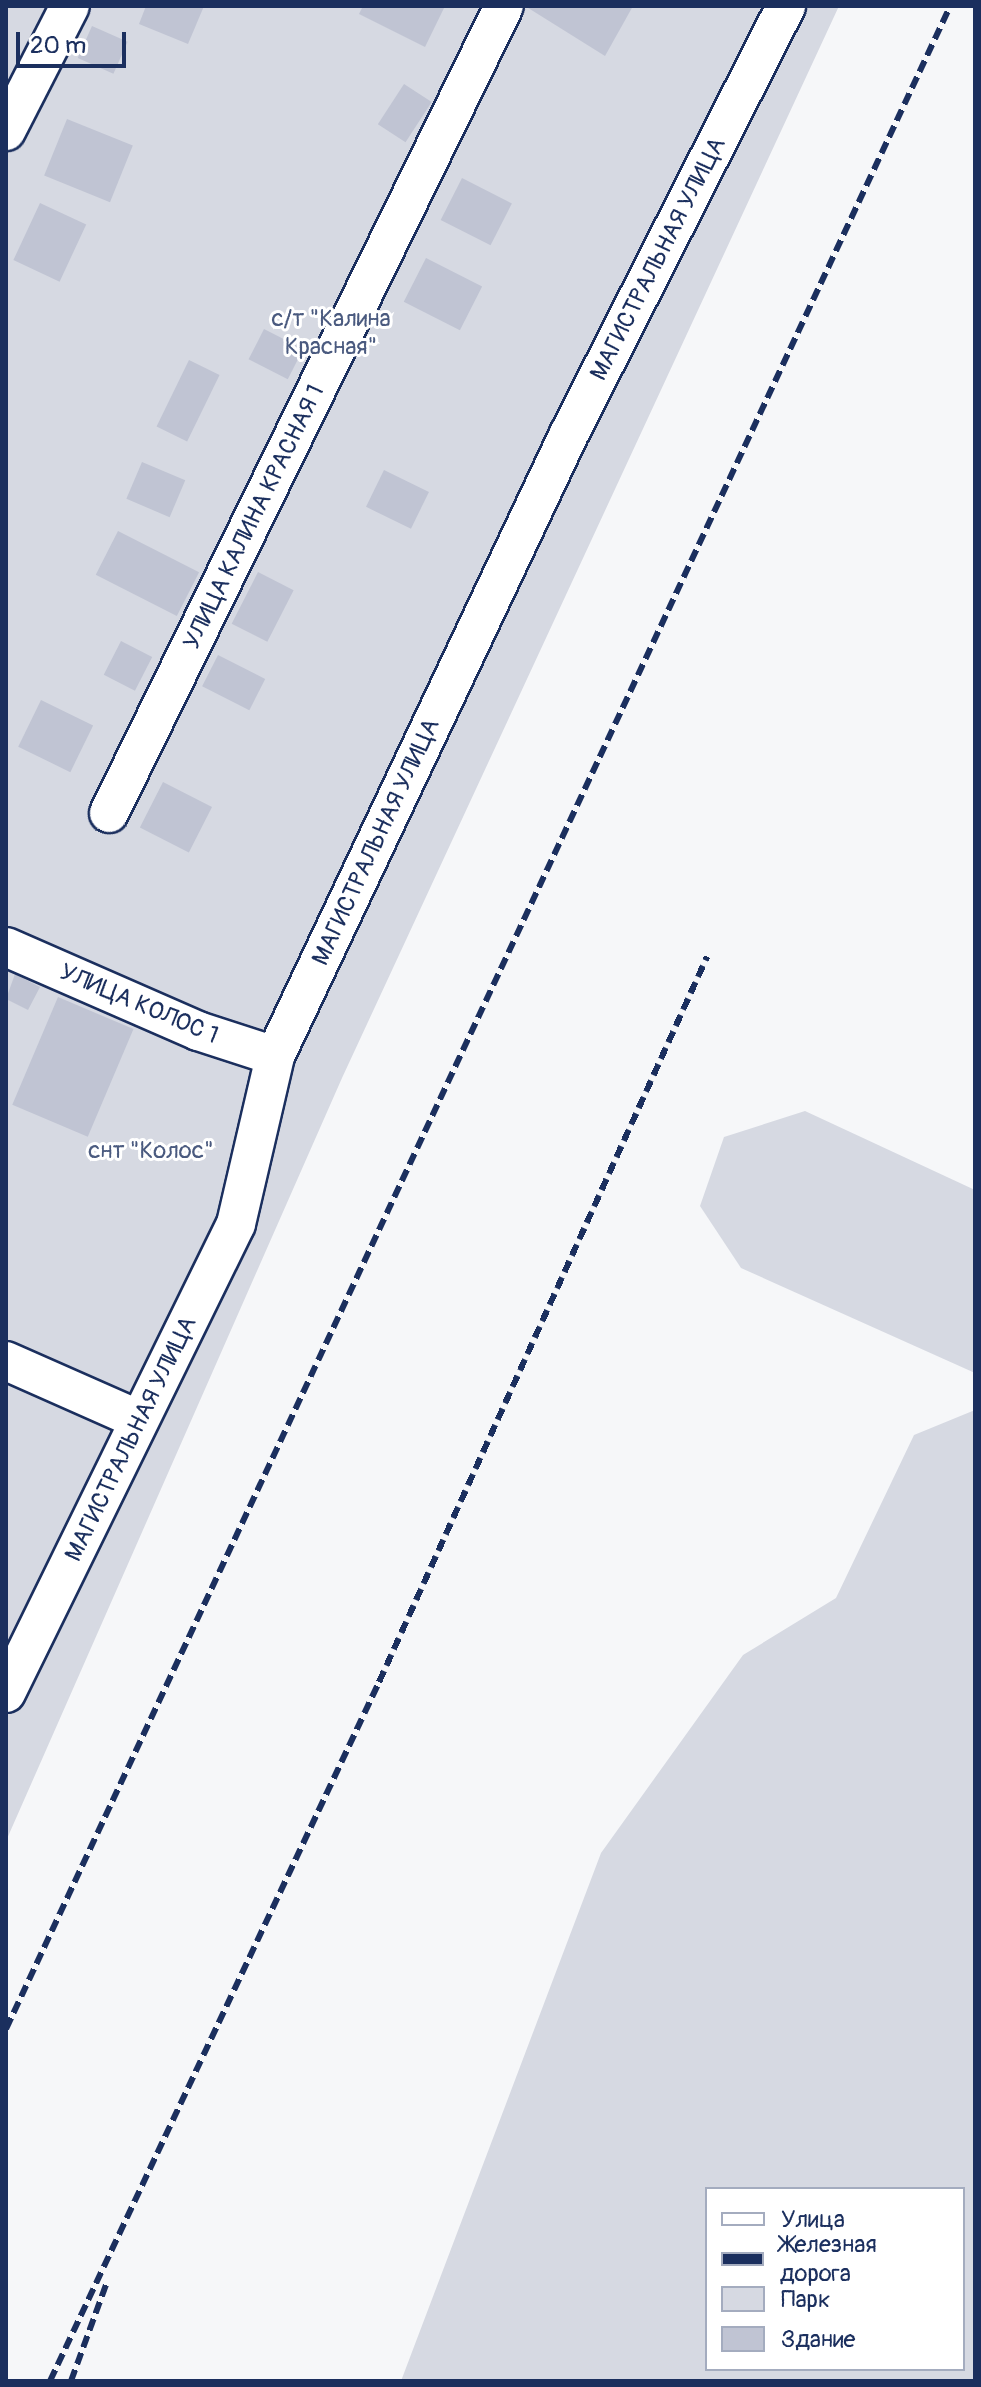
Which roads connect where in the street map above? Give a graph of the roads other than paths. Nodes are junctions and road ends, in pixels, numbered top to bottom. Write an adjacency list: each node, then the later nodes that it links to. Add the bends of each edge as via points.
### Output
1 (70, 6): 4 (street)
2 (504, 6): 5 (street, УЛИЦА КАЛИНА КРАСНАЯ 1)
3 (786, 6): 7 (street, МАГИСТРАЛЬНАЯ УЛИЦА, via 569,434)
4 (6, 131)
5 (109, 813)
6 (6, 947): 7 (street, УЛИЦА КОЛОС 1, via 198,1031)
7 (275, 1056): 9 (street, МАГИСТРАЛЬНАЯ УЛИЦА, via 236,1224)
8 (6, 1361): 9 (street)
9 (139, 1420): 10 (street, МАГИСТРАЛЬНАЯ УЛИЦА)
10 (6, 1693)

